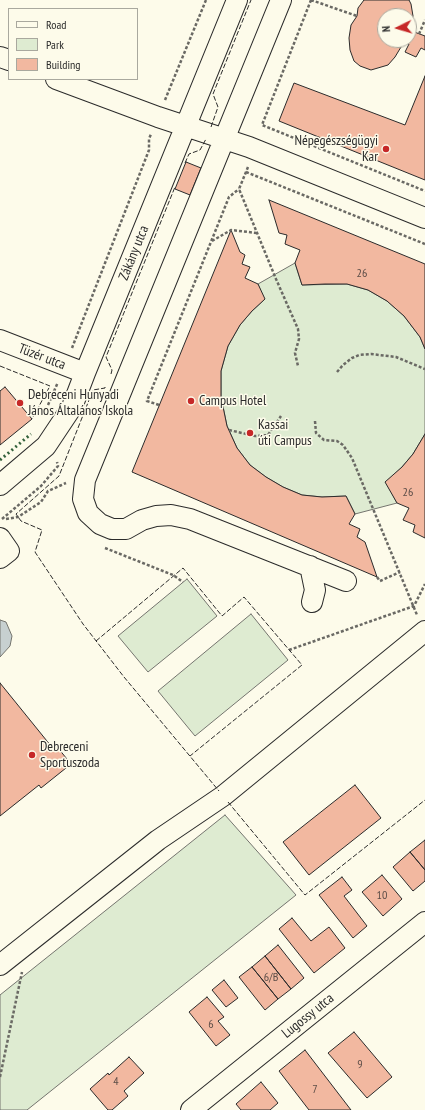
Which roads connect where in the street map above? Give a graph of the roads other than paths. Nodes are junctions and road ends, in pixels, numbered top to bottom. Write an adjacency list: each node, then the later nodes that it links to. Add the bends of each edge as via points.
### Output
1 (237, 0): 4 (street, Zákány utca)
2 (281, 0): 5 (street)
3 (59, 80): 4 (street)
4 (185, 126): 5 (street); 8 (street, Zákány utca)
5 (225, 138): 6 (street); 12 (street, via 116,383 84,484 82,499 88,513 100,524 112,529 126,529 142,520 172,515 190,519)
6 (425, 218)
7 (0, 340): 8 (street, Tüzér utca)
8 (85, 373): 9 (street, Zákány utca, via 72,407 46,446)
9 (0, 485)
10 (0, 538): 11 (street, via 9,551)
11 (0, 558)
12 (310, 566): 13 (street); 14 (street, via 315,590)
13 (346, 581)
14 (312, 602)
15 (425, 632): 17 (street, via 217,801 158,840)
16 (425, 922): 18 (street, Lugossy utca)
17 (5, 961)
18 (191, 1110)

